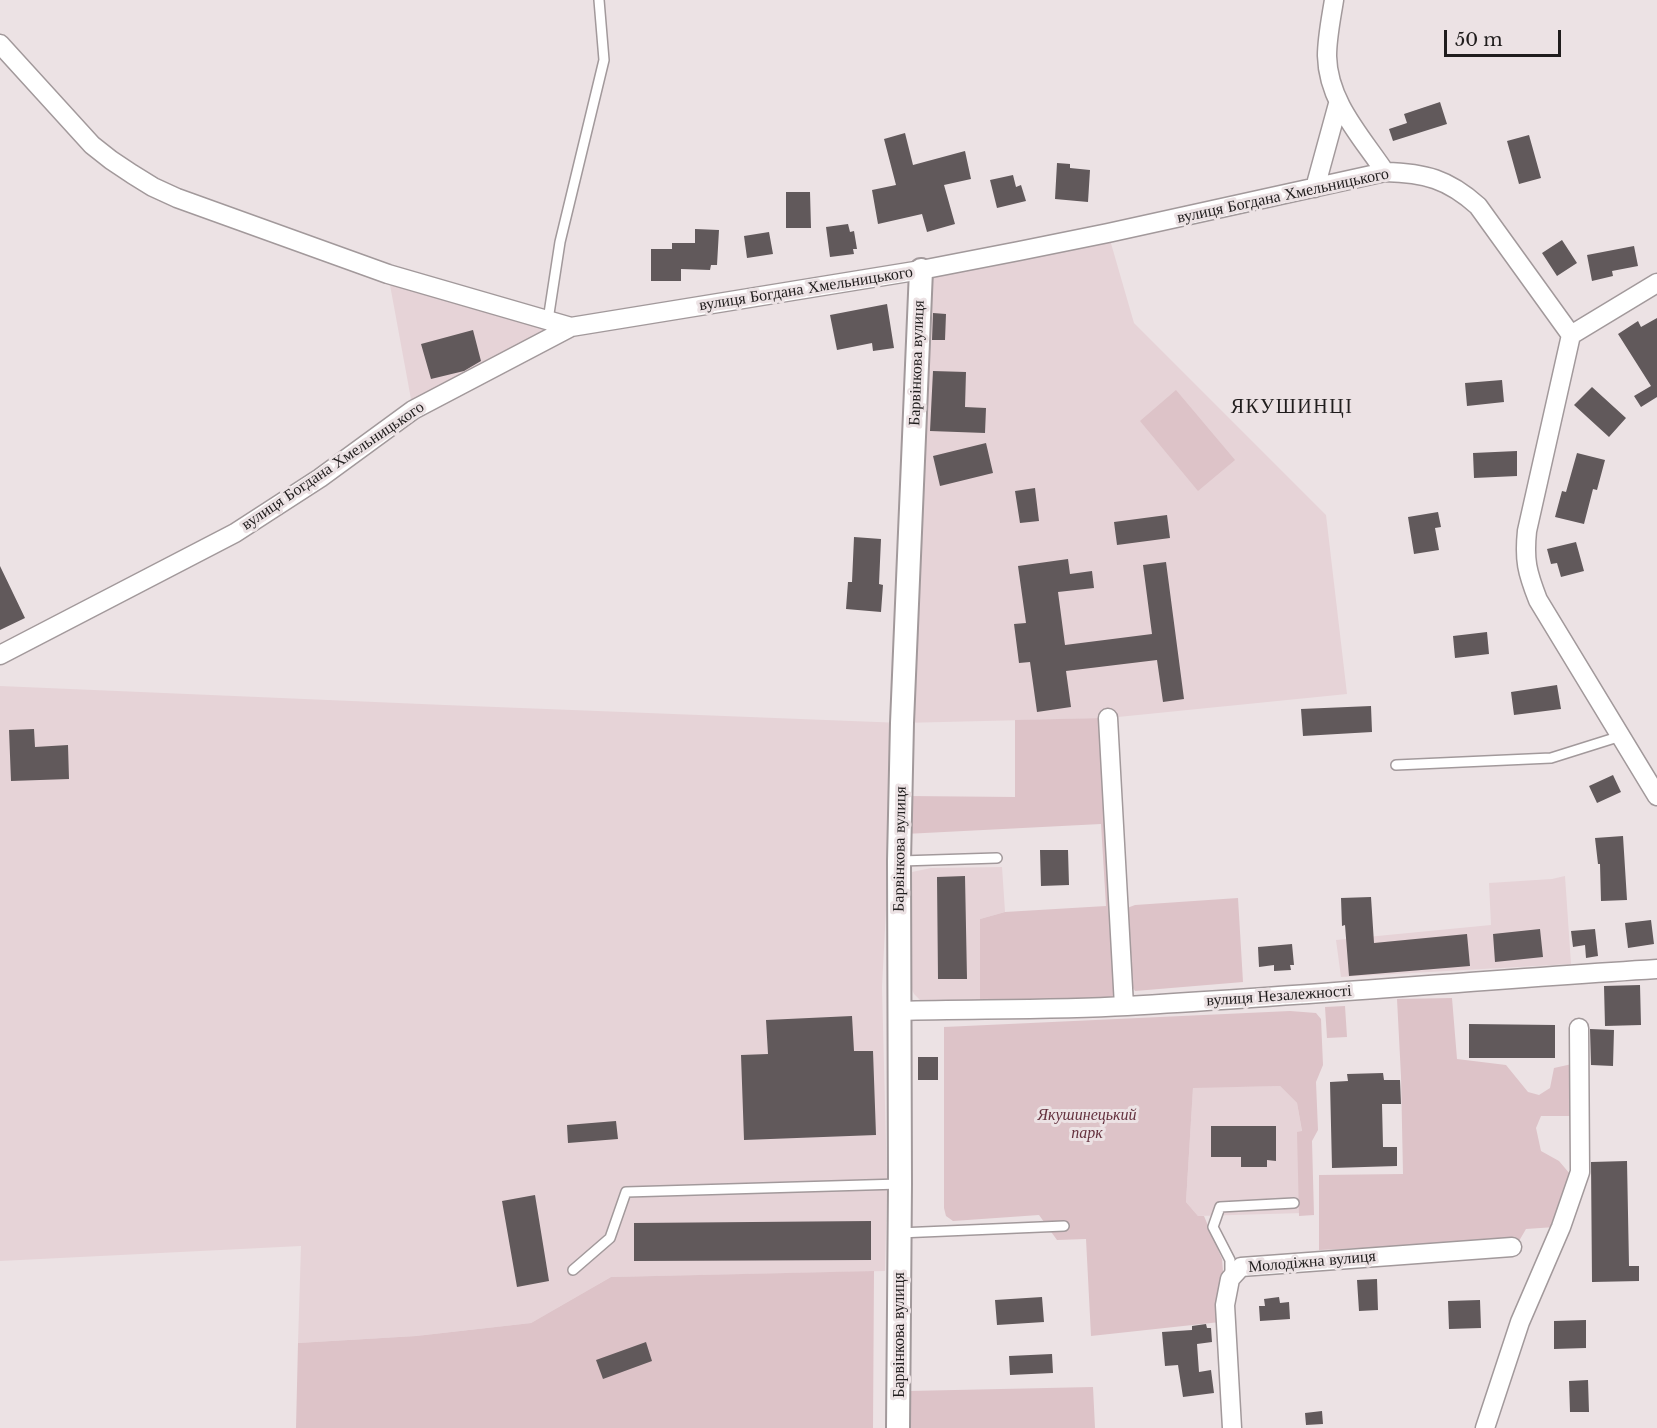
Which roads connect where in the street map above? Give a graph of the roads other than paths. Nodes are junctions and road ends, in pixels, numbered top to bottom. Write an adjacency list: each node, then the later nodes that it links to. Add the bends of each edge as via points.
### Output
1 (599, 0): 9 (lane, via 604,60 560,242)
2 (1334, 0): 4 (street, via 1327,57)
3 (0, 44): 9 (street, вулиця Богдана Хмельницького, via 92,145 153,187 388,274)
4 (1338, 104): 5 (street); 6 (street)
5 (1385, 172): 6 (street, вулиця Богдана Хмельницького); 11 (street, вулиця Богдана Хмельницького, via 1430,177 1464,194 1478,206)
6 (1315, 188): 7 (street, вулиця Богдана Хмельницького)
7 (921, 270): 10 (street, вулиця Богдана Хмельницького); 18 (street, Барвінкова вулиця)
8 (1657, 283): 11 (street)
9 (548, 320): 10 (street, вулиця Богдана Хмельницького)
10 (571, 327): 12 (street, вулиця Богдана Хмельницького, via 413,410 320,478 235,533)
11 (1571, 335): 14 (street, via 1527,531 1526,566 1538,600)
12 (0, 655)
13 (1108, 718): 20 (street)
14 (1621, 736): 15 (lane, via 1551,758); 16 (street)
15 (1396, 765)
16 (1657, 796)
17 (997, 858): 18 (lane)
18 (899, 861): 21 (street, Барвінкова вулиця)
19 (1657, 969): 20 (street, вулиця Незалежності)
20 (1124, 1006): 21 (street, вулиця Незалежності)
21 (900, 1011): 23 (street, Барвінкова вулиця)
22 (1579, 1028): 32 (street, via 1580,1172 1562,1227 1520,1322)
23 (900, 1184): 26 (street, Барвінкова вулиця); 28 (lane, via 626,1192 610,1238)
24 (1294, 1203): 29 (lane, via 1220,1207 1213,1227 1230,1260)
25 (1064, 1226): 26 (lane)
26 (899, 1233): 30 (street, Барвінкова вулиця)
27 (1512, 1247): 29 (street, Молодіжна вулиця, via 1241,1267)
28 (573, 1270)
29 (1230, 1279): 31 (street, Молодіжна вулиця, via 1225,1305)
30 (898, 1428)
31 (1232, 1428)
32 (1485, 1428)

